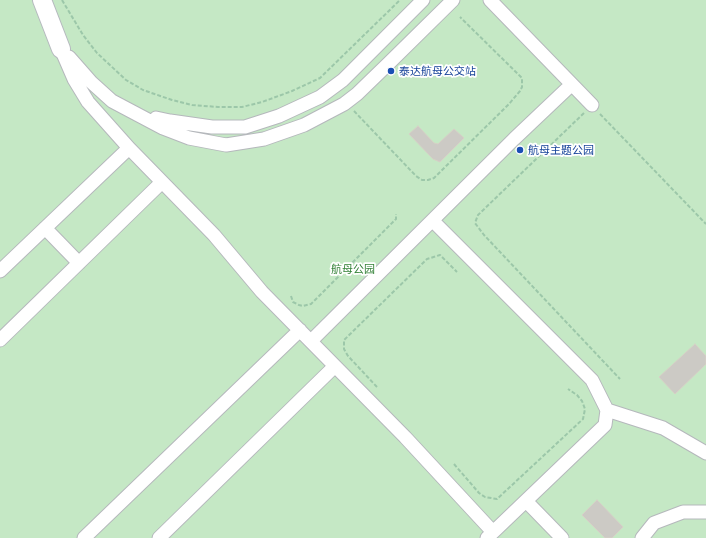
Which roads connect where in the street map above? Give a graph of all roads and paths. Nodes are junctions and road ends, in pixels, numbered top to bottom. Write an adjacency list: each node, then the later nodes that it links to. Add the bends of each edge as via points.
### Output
1 (42, 0): 8 (main road)
2 (62, 0): 3 (path, via 97,53 126,80 143,90 192,105 242,107 292,91 320,78)
3 (400, 0)
4 (423, 0): 12 (street, via 343,80 320,97 279,116 245,127 170,121)
5 (453, 0): 12 (street, via 357,94 333,111 304,125 264,139 226,145 190,138 163,128)
6 (490, 0): 9 (street)
7 (460, 17): 11 (path, via 522,78 522,87 509,104 434,178 422,180 416,176)
8 (61, 49): 12 (street, via 112,101); 13 (street, via 74,79 88,102)
9 (571, 85): 10 (street); 16 (street)
10 (592, 106): 17 (path); 27 (path, via 478,215 475,223)
11 (352, 110)
12 (135, 113)
13 (129, 148): 14 (street); 18 (street)
14 (162, 182): 19 (street); 23 (street)
15 (396, 214): 22 (path, via 396,219 311,304 299,305)
16 (433, 220): 25 (street); 30 (street, via 592,380)
17 (706, 224)
18 (45, 228): 19 (street); 20 (street)
19 (79, 263): 24 (street)
20 (0, 271)
21 (458, 272): 28 (path, via 440,255 427,259 344,340 344,349 348,356)
22 (291, 296)
23 (300, 330): 25 (street); 36 (street)
24 (0, 340)
25 (311, 341): 26 (street)
26 (336, 366): 35 (street, via 406,437); 37 (street)
27 (620, 379)
28 (377, 387)
29 (568, 389): 32 (path, via 582,401 585,409 583,419 497,499 479,493)
30 (607, 410): 31 (street, via 663,428); 33 (street, via 605,425)
31 (706, 453)
32 (454, 464)
33 (526, 501): 35 (street); 38 (street)
34 (706, 512): 39 (street, via 683,512 654,523)
35 (490, 535)
36 (84, 538)
37 (159, 538)
38 (562, 538)
39 (642, 538)

